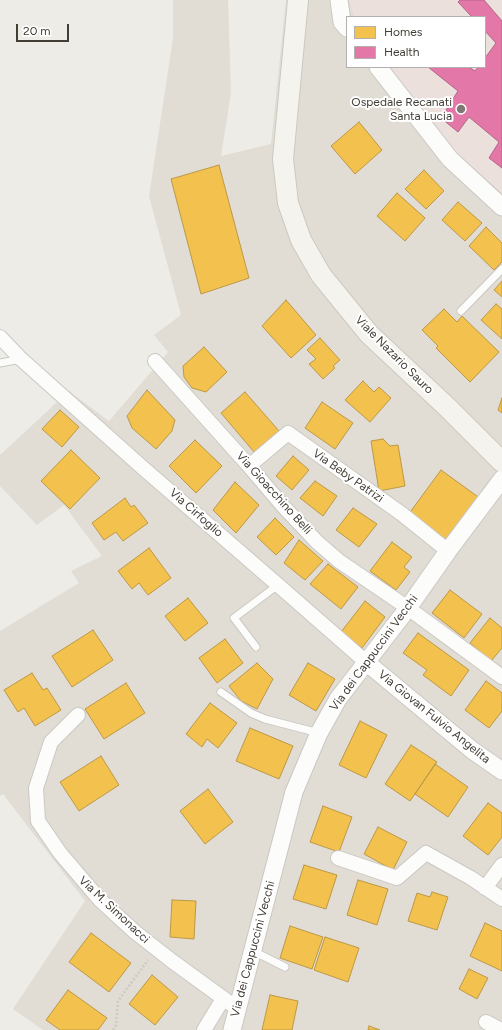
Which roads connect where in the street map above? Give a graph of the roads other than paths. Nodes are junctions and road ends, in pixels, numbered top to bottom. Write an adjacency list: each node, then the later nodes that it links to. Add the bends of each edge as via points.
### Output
1 (298, 0): 12 (main road, Viale Nazario Sauro, via 283,159 288,203 301,240 321,275 369,334)
2 (339, 0): 3 (street, via 342,22)
3 (346, 27)
4 (379, 68): 5 (street, via 450,159)
5 (502, 207)
6 (502, 269): 7 (lane)
7 (461, 311)
8 (0, 337): 10 (street, Via Cirfoglio)
9 (155, 361): 13 (street, Via Gioacchino Belli)
10 (24, 362): 11 (lane); 16 (street, Via Cirfoglio)
11 (0, 363)
12 (502, 462)
13 (250, 466): 15 (street, Via Beby Patrizi, via 288,433 390,505); 17 (street, Via Gioacchino Belli, via 323,547 362,578)
14 (502, 479): 15 (street, Via dei Cappuccini Vecchi)
15 (448, 551): 17 (street, Via dei Cappuccini Vecchi)
16 (278, 584): 18 (lane, via 234,618); 19 (street, Via Cirfoglio)
17 (408, 608): 19 (street, Via dei Cappuccini Vecchi); 20 (street, Via Gioacchino Belli)
18 (256, 647)
19 (366, 662): 23 (street, Via dei Cappuccini Vecchi, via 338,699); 24 (street, Via Giovan Fulvio Angelita, via 472,750)
20 (502, 677)
21 (221, 692): 23 (lane, via 251,713 265,719)
22 (78, 716): 31 (street, Via M. Simonacci, via 51,742 36,788 38,821 60,853 100,900 156,949)
23 (319, 733): 29 (street, Via dei Cappuccini Vecchi, via 294,792)
24 (502, 771)
25 (338, 858): 27 (street, via 397,878 426,853)
26 (502, 865): 27 (street)
27 (485, 888): 28 (street)
28 (502, 899)
29 (253, 951): 30 (lane); 32 (street, Via dei Cappuccini Vecchi)
30 (285, 967)
31 (223, 999): 32 (street, Via M. Simonacci); 34 (street)
32 (238, 1009): 35 (street, Via dei Cappuccini Vecchi)
33 (486, 1022): 36 (street)
34 (204, 1030)
35 (232, 1030)
36 (501, 1030)

